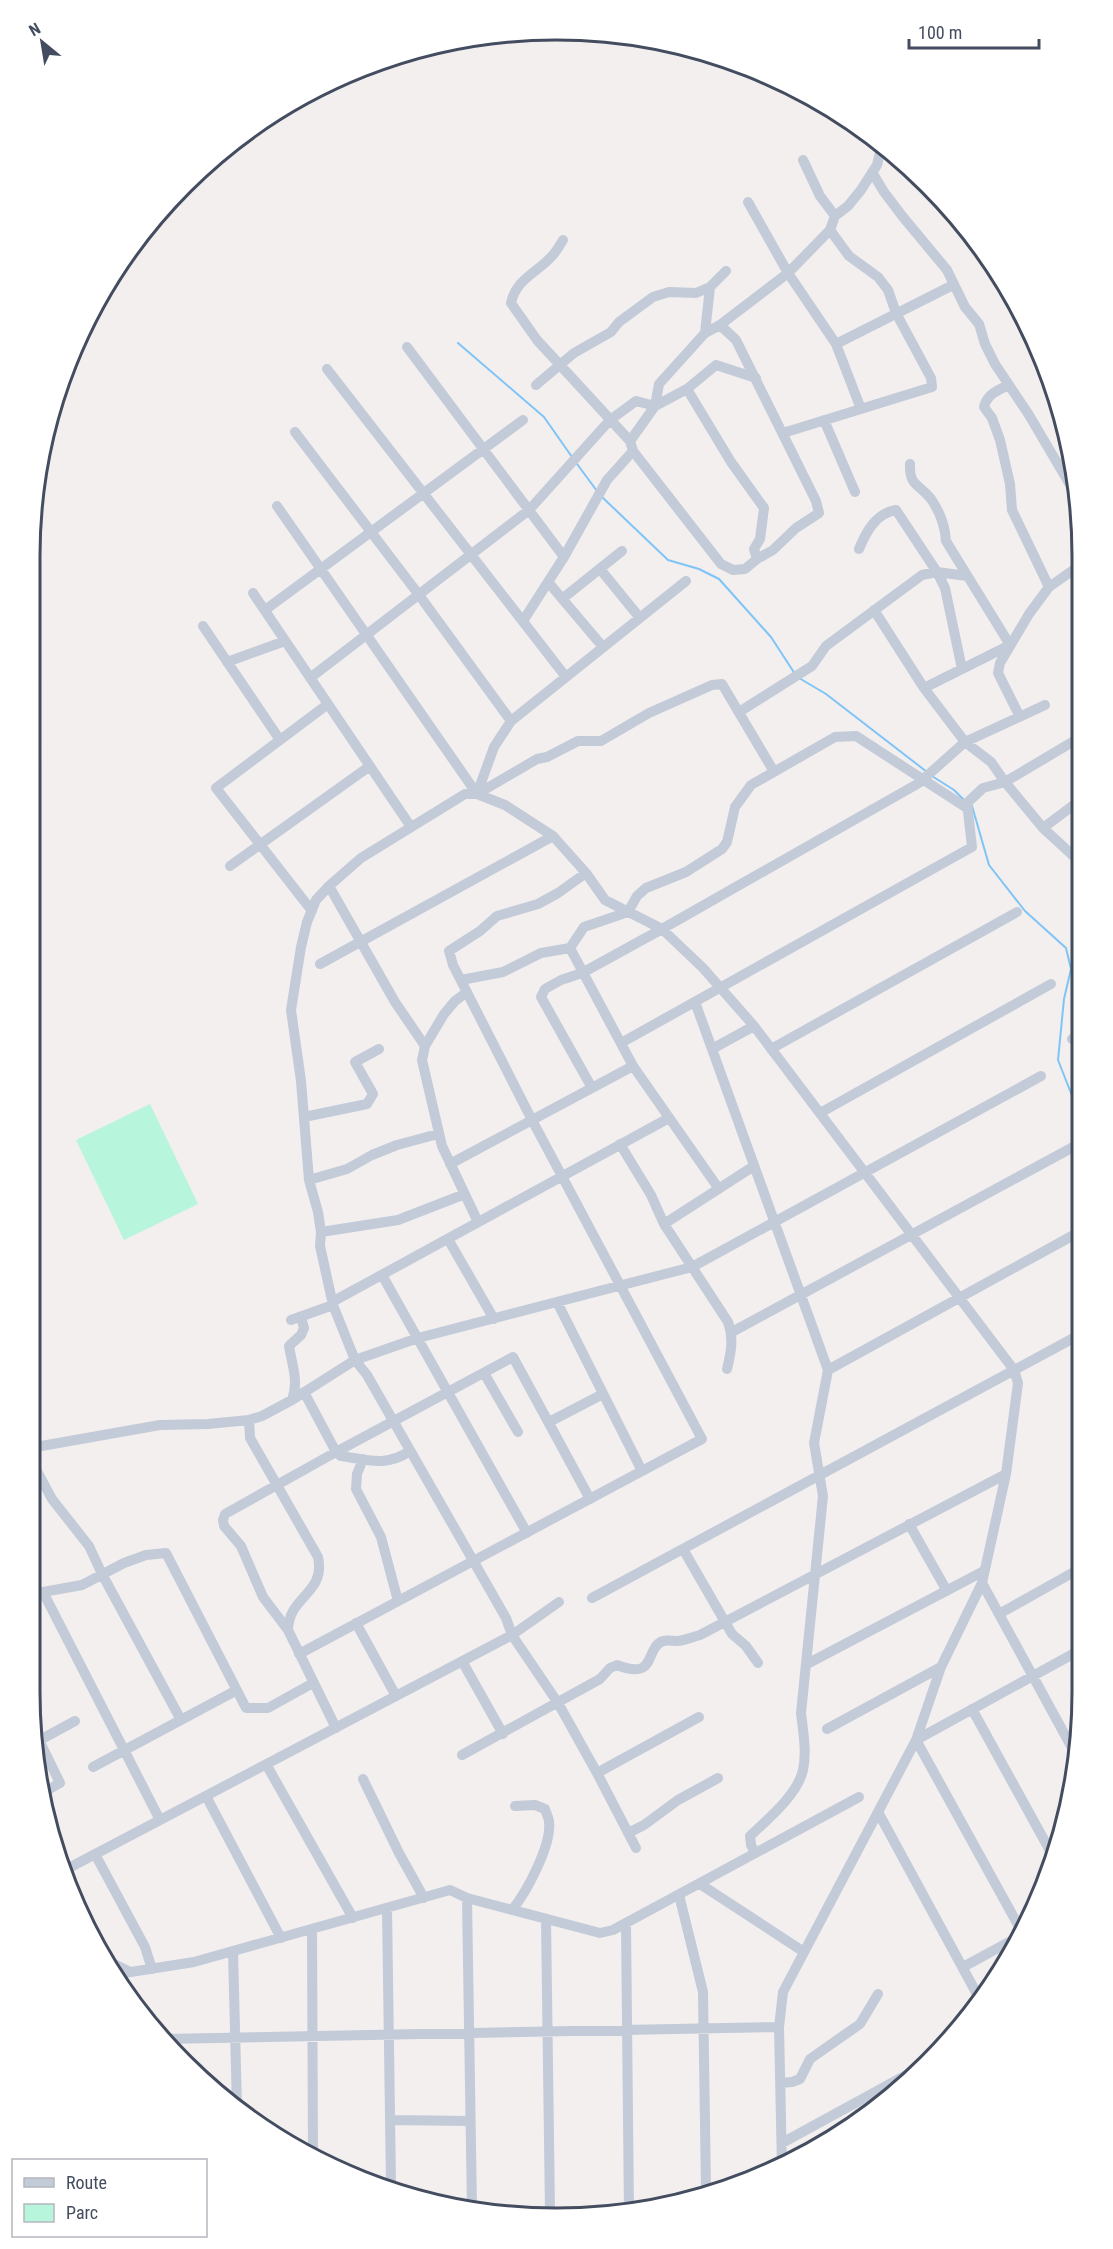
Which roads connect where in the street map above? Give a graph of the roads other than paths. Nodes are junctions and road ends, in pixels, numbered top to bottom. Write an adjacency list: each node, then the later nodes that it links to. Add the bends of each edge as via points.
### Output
1 (880, 154): 3 (street)
2 (803, 160): 5 (street, via 820,196)
3 (872, 172): 5 (street); 10 (street, via 947,270)
4 (748, 202): 9 (street)
5 (836, 216): 6 (street)
6 (830, 230): 9 (street); 12 (street, via 849,256 878,277)
7 (563, 240): 17 (street, via 552,257 521,281 511,303)
8 (726, 272): 11 (street)
9 (788, 273): 13 (street); 15 (street)
10 (953, 285): 12 (street); 21 (street, via 979,324 985,344)
11 (710, 287): 14 (street); 17 (street, via 696,293 669,292 653,297 611,332 574,353)
12 (896, 312): 15 (street); 24 (street, via 932,387)
13 (720, 325): 14 (street); 19 (street, via 736,340)
14 (705, 333): 23 (street, via 659,384)
15 (836, 344): 24 (street)
16 (407, 347): 31 (street)
17 (560, 366): 20 (street); 26 (street)
18 (327, 369): 35 (street)
19 (756, 378): 22 (street, via 716,365); 29 (street)
20 (536, 385)
21 (1009, 385): 33 (street); 51 (street, via 992,394 984,406 1000,440 1012,510)
22 (687, 389): 23 (street); 43 (street, via 730,462 764,508 760,539 754,549)
23 (655, 406): 26 (street, via 636,401); 30 (street)
24 (861, 409): 27 (street)
25 (523, 420): 31 (street)
26 (610, 420): 30 (street); 37 (street)
27 (824, 420): 29 (street); 34 (street)
28 (295, 432): 38 (street)
29 (783, 433): 43 (street, via 819,513)
30 (631, 446): 42 (street); 43 (street, via 721,564 733,570 745,569)
31 (483, 449): 35 (street); 37 (street)
32 (910, 464): 48 (street, via 914,483 937,509 945,526 946,541)
33 (1067, 480)
34 (855, 492)
35 (424, 493): 38 (street); 41 (street)
36 (277, 506): 44 (street)
37 (529, 510): 41 (street); 42 (street)
38 (371, 532): 44 (street); 53 (street)
39 (859, 549): 47 (street, via 870,526 890,510 896,510)
40 (622, 551): 45 (street)
41 (471, 555): 53 (street); 58 (street)
42 (564, 556): 50 (street)
43 (757, 559)
44 (321, 569): 55 (street); 60 (street)
45 (600, 569): 54 (street); 57 (street)
46 (1072, 571): 51 (street)
47 (937, 572): 48 (street); 56 (street, via 922,575); 65 (street, via 945,588)
48 (967, 576): 62 (street)
49 (686, 581): 57 (street)
50 (548, 582): 54 (street); 58 (street)
51 (1049, 586): 62 (street)
52 (253, 593): 55 (street)
53 (419, 595): 60 (street); 73 (street)
54 (562, 599): 63 (street)
55 (264, 610): 61 (street)
56 (874, 610): 68 (street); 71 (street, via 826,646 812,666)
57 (640, 618): 63 (street)
58 (523, 621): 66 (street)
59 (203, 626): 64 (street)
60 (367, 635): 67 (street); 81 (street)
61 (285, 641): 64 (street); 67 (street)
62 (1010, 645): 65 (street); 72 (street, via 998,673)
63 (603, 647): 66 (street)
64 (227, 662): 74 (street)
65 (962, 669): 68 (street)
66 (566, 677): 73 (street)
67 (310, 678): 69 (street)
68 (924, 687): 75 (street)
69 (328, 704): 74 (street); 77 (street)
70 (1045, 705): 72 (street)
71 (738, 712): 78 (street); 81 (street, via 722,684 712,684 601,741 578,741 537,759)
72 (1019, 715): 75 (street)
73 (511, 721): 81 (street, via 494,747)
74 (280, 740): 87 (street, via 216,788)
75 (965, 742): 79 (street); 80 (street, via 991,762)
76 (1072, 742): 80 (street)
77 (370, 766): 84 (street); 87 (street)
78 (773, 770): 79 (street, via 835,737 856,736); 93 (street, via 751,785 735,807 722,849 686,872 646,888)
79 (922, 780): 83 (street); 95 (street)
80 (1005, 782): 83 (street, via 983,788 967,802); 85 (street)
81 (477, 794): 84 (street, via 465,794); 86 (street, via 505,805)
82 (1072, 806): 85 (street)
83 (968, 808): 102 (street, via 972,847)
84 (411, 827): 91 (street, via 361,858)
85 (1043, 828): 88 (street)
86 (553, 836): 90 (street); 96 (street)
87 (260, 845): 89 (street); 92 (street)
88 (1072, 855)
89 (230, 866)
90 (586, 873): 93 (street, via 605,900); 100 (street, via 538,904 497,916 449,951)
91 (329, 886): 92 (street); 96 (street)
92 (312, 911): 115 (street, via 301,947 291,1010)
93 (627, 912): 95 (street); 97 (street, via 584,927)
94 (1017, 912): 110 (street)
95 (662, 929): 99 (street); 102 (street)
96 (361, 942): 98 (street); 107 (street)
97 (570, 948): 99 (street); 100 (street, via 541,952 503,972)
98 (320, 964)
99 (582, 973): 106 (street); 113 (street, via 545,989 541,997)
100 (461, 980): 103 (street)
101 (1051, 984): 114 (street)
102 (720, 988): 104 (street); 105 (street)
103 (467, 992): 107 (street, via 444,1014); 117 (street)
104 (695, 1002): 106 (street); 109 (street)
105 (754, 1026): 109 (street); 110 (street)
106 (621, 1043): 111 (street)
107 (425, 1046): 118 (street, via 422,1060)
108 (379, 1049): 115 (street, via 355,1062 373,1094 367,1104)
109 (712, 1049): 122 (street)
110 (771, 1049): 114 (street)
111 (633, 1066): 113 (street); 116 (street)
112 (1041, 1076): 123 (street)
113 (592, 1088): 117 (street)
114 (820, 1113): 123 (street)
115 (304, 1117): 125 (street)
116 (669, 1118): 119 (street); 126 (street)
117 (532, 1120): 121 (street); 124 (street)
118 (438, 1134): 121 (street); 125 (street, via 397,1145 347,1169)
119 (620, 1144): 124 (street); 130 (street)
120 (1072, 1148): 132 (street)
121 (450, 1164): 127 (street)
122 (754, 1166): 126 (street); 129 (street)
123 (865, 1173): 129 (street); 132 (street)
124 (562, 1176): 128 (street); 137 (street)
125 (309, 1180): 131 (street)
126 (719, 1189): 130 (street)
127 (465, 1194): 128 (street); 131 (street, via 398,1220)
128 (478, 1222): 134 (street)
129 (775, 1222): 135 (street); 138 (street)
130 (664, 1224): 135 (street)
131 (321, 1232): 141 (street, via 320,1246)
132 (911, 1235): 138 (street); 139 (street)
133 (1072, 1236): 139 (street)
134 (448, 1239): 136 (street); 142 (street)
135 (692, 1267): 137 (street); 143 (street)
136 (382, 1275): 141 (street); 144 (street)
137 (621, 1284): 140 (street); 163 (street, via 702,1439)
138 (801, 1294): 143 (street); 149 (street)
139 (959, 1298): 148 (street); 149 (street)
140 (557, 1302): 142 (street); 153 (street)
141 (333, 1304): 146 (street); 154 (street, via 296,1318 304,1328 289,1346 296,1389)
142 (494, 1319): 144 (street)
143 (732, 1332): 147 (street)
144 (417, 1338): 146 (street); 152 (street)
145 (1072, 1339): 148 (street)
146 (355, 1360): 151 (street); 156 (street)
147 (727, 1369)
148 (1014, 1370): 164 (street); 165 (street, via 1018,1383)
149 (828, 1371): 164 (street, via 814,1443)
150 (484, 1373): 152 (street); 157 (street, via 513,1357); 158 (street)
151 (304, 1392): 154 (street); 160 (street)
152 (448, 1392): 156 (street); 170 (street)
153 (603, 1394): 157 (street); 163 (street)
154 (292, 1400): 155 (street)
155 (249, 1420): 159 (street, via 160,1425); 167 (street, via 250,1438)
156 (393, 1422): 160 (street); 161 (street)
157 (549, 1422): 168 (street)
158 (518, 1432)
159 (40, 1446)
160 (336, 1452): 162 (street); 167 (street)
161 (410, 1452): 162 (street, via 389,1462); 172 (street)
162 (363, 1459): 180 (street, via 356,1489 381,1538)
163 (642, 1471): 168 (street)
164 (820, 1474): 171 (street); 175 (street, via 823,1496)
165 (1006, 1474): 169 (street); 173 (street)
166 (40, 1477): 176 (street, via 52,1499 89,1546)
167 (278, 1484): 185 (street, via 318,1557 320,1569 315,1584 288,1617); 185 (street, via 225,1514 223,1520 229,1534 241,1546 263,1597)
168 (591, 1499): 170 (street)
169 (909, 1524): 175 (street); 178 (street)
170 (527, 1533): 172 (street)
171 (683, 1549): 179 (street); 183 (street)
172 (474, 1561): 180 (street); 186 (street)
173 (984, 1571): 177 (street); 178 (street)
174 (1072, 1572): 182 (street)
175 (816, 1573): 183 (street); 191 (street)
176 (102, 1575): 195 (street, via 146,1555 166,1553); 200 (street); 208 (street, via 82,1585 43,1592)
177 (982, 1583): 182 (street); 192 (street)
178 (947, 1591): 191 (street)
179 (592, 1598)
180 (398, 1602): 184 (street)
181 (559, 1602): 186 (street)
182 (999, 1614): 193 (street)
183 (724, 1620): 190 (street); 197 (street, via 686,1640 665,1640 654,1649 645,1666 628,1669 617,1665)
184 (356, 1623): 187 (street); 196 (street)
185 (288, 1630): 187 (street)
186 (512, 1635): 189 (street); 197 (street)
187 (299, 1654): 194 (street)
188 (1072, 1655): 193 (street)
189 (462, 1661): 196 (street); 204 (street)
190 (758, 1662)
191 (807, 1664): 225 (street, via 801,1713 803,1770 797,1785 750,1836)
192 (941, 1667): 203 (street); 206 (street)
193 (1033, 1676): 198 (street); 207 (street)
194 (314, 1683): 195 (street, via 259,1709 246,1708); 202 (street)
195 (237, 1690): 200 (street)
196 (396, 1696): 202 (street)
197 (558, 1703): 204 (street); 213 (street)
198 (972, 1709): 206 (street); 224 (street)
199 (699, 1717): 213 (street)
200 (181, 1720): 208 (street)
201 (75, 1721): 205 (street)
202 (336, 1728): 211 (street)
203 (827, 1729)
204 (503, 1734): 210 (street)
205 (43, 1737)
206 (916, 1740): 220 (street); 237 (street)
207 (1069, 1743)
208 (124, 1750): 212 (street); 221 (street)
209 (44, 1752): 216 (street, via 60,1783)
210 (462, 1755)
211 (267, 1764): 217 (street); 234 (street)
212 (93, 1767)
213 (597, 1773): 222 (street)
214 (718, 1778): 222 (street)
215 (363, 1779): 230 (street)
216 (49, 1789)
217 (206, 1796): 221 (street); 239 (street)
218 (859, 1797): 225 (street)
219 (515, 1806): 233 (street, via 545,1809 550,1823 533,1878)
220 (878, 1812): 242 (street); 244 (street)
221 (160, 1820): 226 (street)
222 (628, 1833): 223 (street)
223 (636, 1848)
224 (1048, 1848)
225 (755, 1853): 228 (street)
226 (95, 1854): 227 (street); 245 (street, via 145,1947)
227 (71, 1867)
228 (700, 1884): 229 (street); 242 (street)
229 (679, 1895): 236 (street); 251 (street, via 703,1992)
230 (424, 1898): 231 (street, via 450,1890); 232 (street)
231 (467, 1898): 233 (street); 254 (street)
232 (387, 1908): 234 (street); 255 (street)
233 (512, 1910): 235 (street)
234 (352, 1918): 238 (street)
235 (546, 1919): 236 (street, via 600,1933); 253 (street)
236 (626, 1924): 252 (street)
237 (1017, 1925)
238 (312, 1929): 239 (street); 256 (street)
239 (281, 1938): 241 (street)
240 (1007, 1942): 244 (street)
241 (234, 1951): 245 (street); 257 (street)
242 (804, 1952): 250 (street, via 783,1992)
243 (120, 1967): 246 (street)
244 (963, 1967): 248 (street)
245 (152, 1969): 246 (street)
246 (130, 1972): 247 (street)
247 (124, 1973)
248 (976, 1993)
249 (878, 1994): 260 (street, via 860,2024 810,2059 800,2079)
250 (779, 2027): 251 (street); 260 (street)
251 (704, 2029): 252 (street); 268 (street)
252 (628, 2030): 253 (street); 270 (street)
253 (547, 2032): 254 (street); 271 (street)
254 (468, 2033): 255 (street); 263 (street)
255 (389, 2035): 256 (street); 262 (street)
256 (313, 2036): 257 (street); 265 (street)
257 (236, 2037): 258 (street); 261 (street)
258 (174, 2039)
259 (897, 2080): 264 (street)
260 (781, 2083): 264 (street)
261 (237, 2098)
262 (390, 2120): 263 (street); 267 (street)
263 (470, 2121): 269 (street)
264 (782, 2143): 266 (street)
265 (313, 2147)
266 (782, 2156)
267 (391, 2181)
268 (706, 2186)
269 (472, 2201)
270 (629, 2203)
271 (550, 2208)

